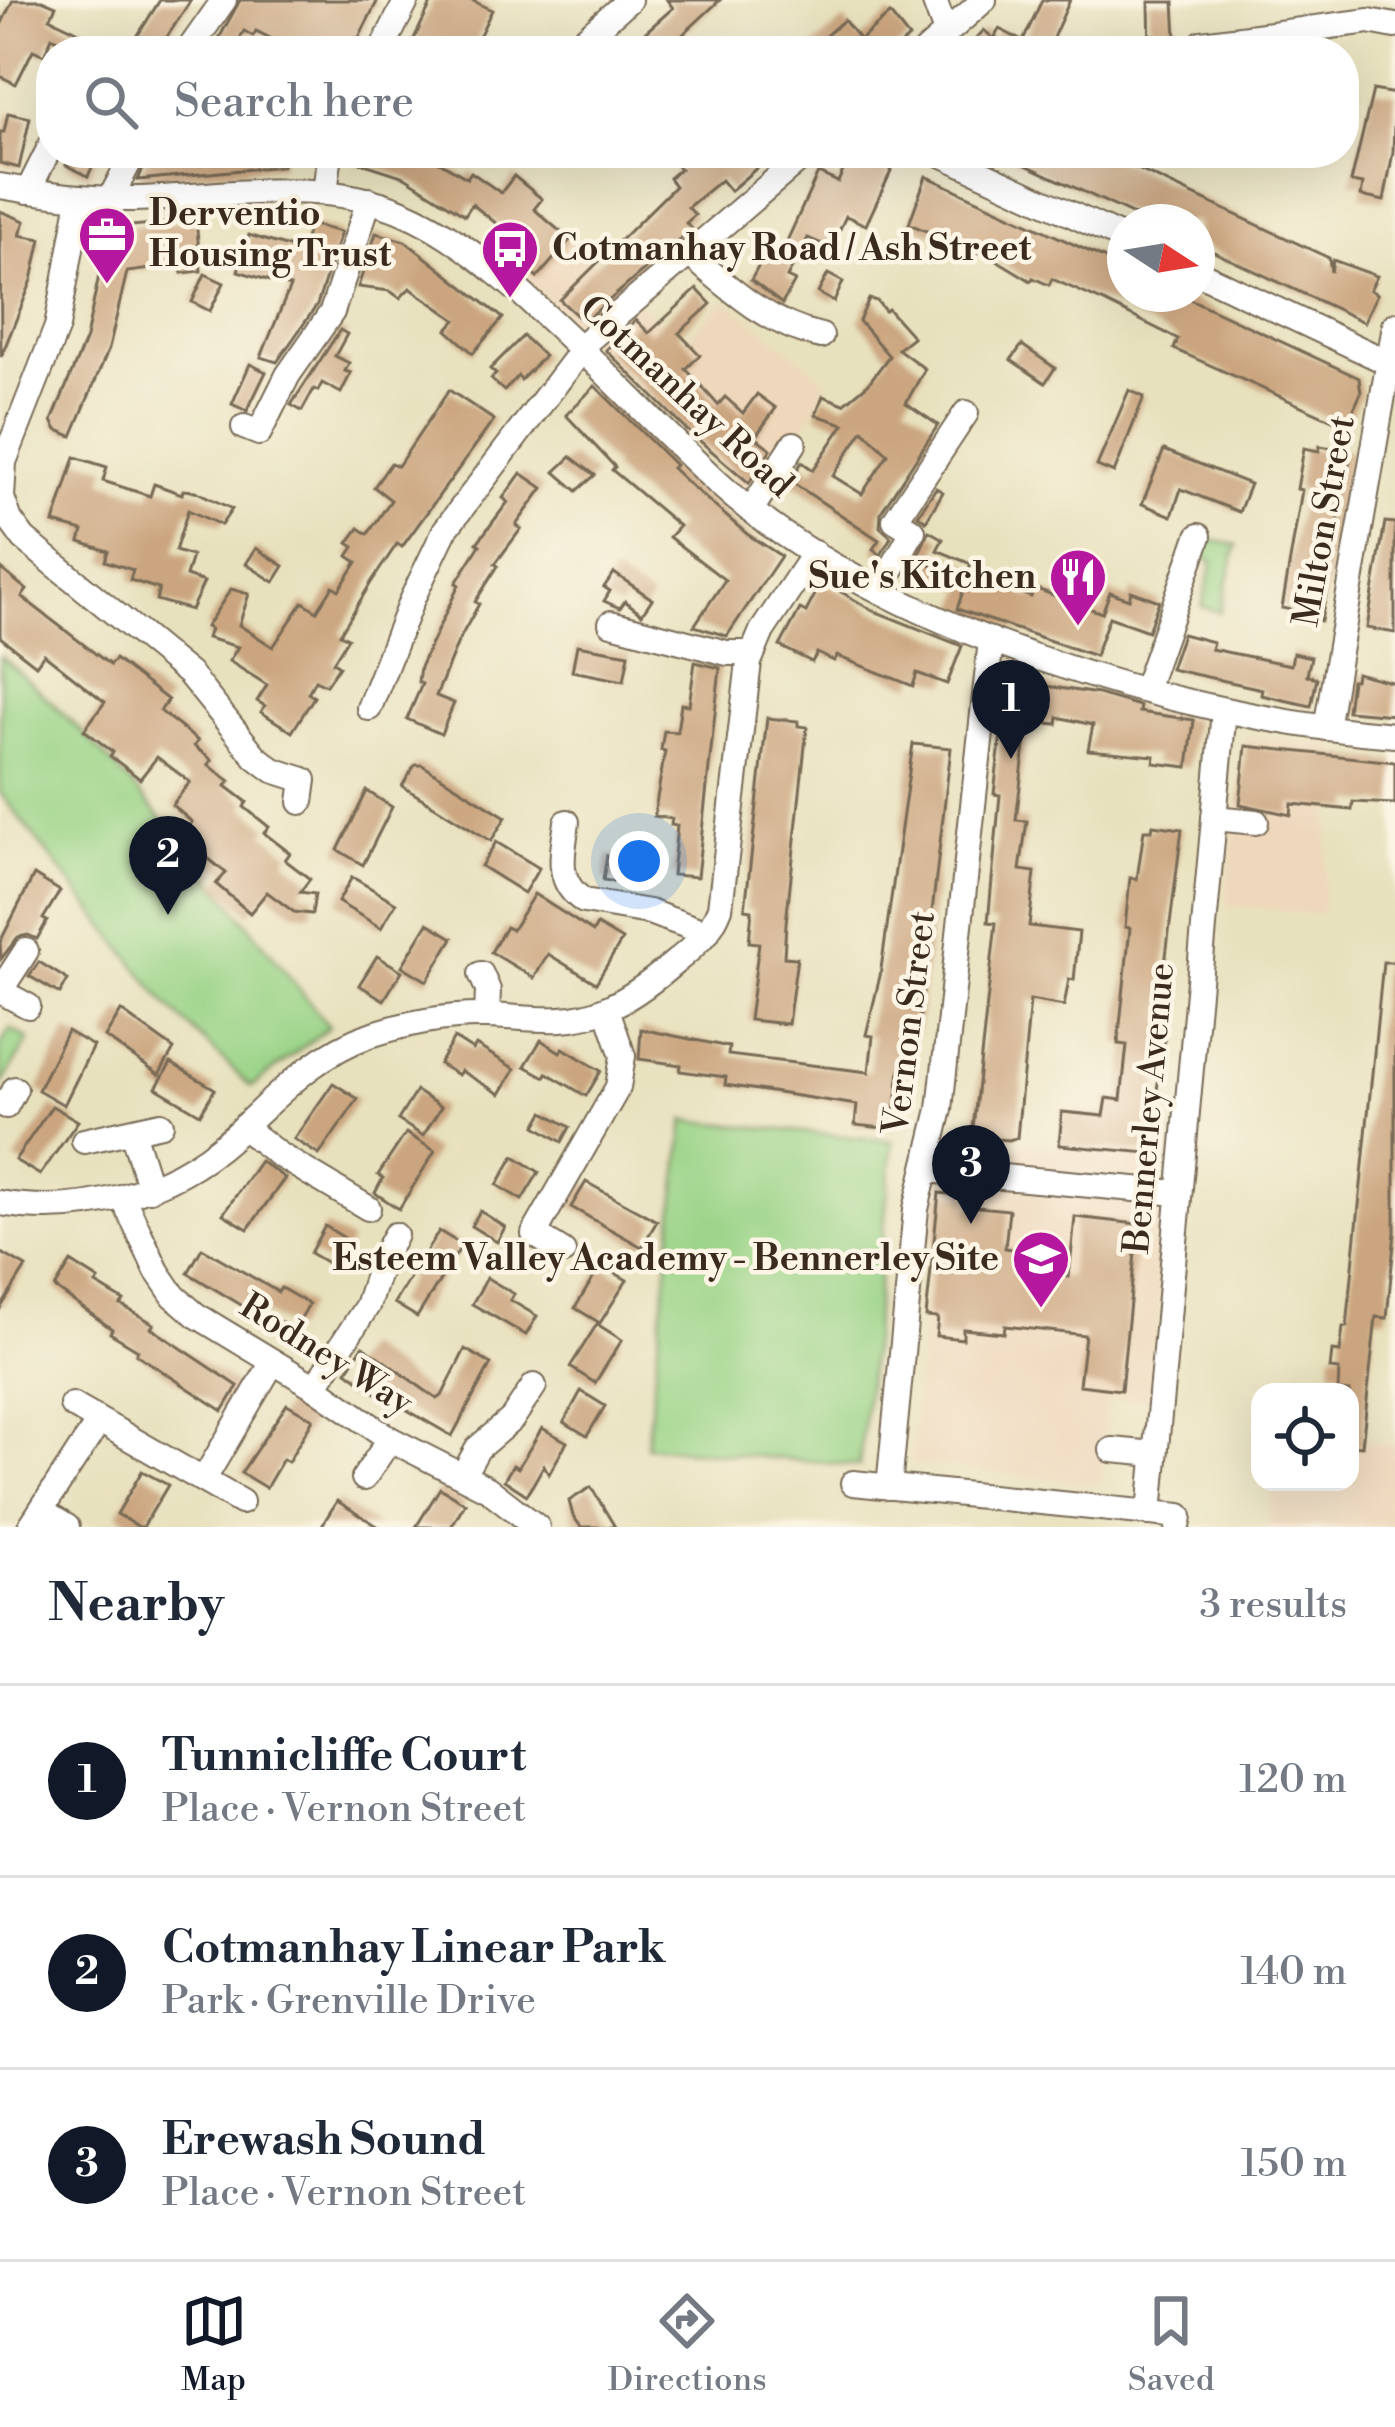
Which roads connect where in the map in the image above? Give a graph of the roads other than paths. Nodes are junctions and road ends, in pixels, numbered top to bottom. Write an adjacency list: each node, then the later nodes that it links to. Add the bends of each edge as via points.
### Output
1 (224, 0): 8 (street)
2 (407, 0): 9 (street)
3 (934, 0): 7 (street)
4 (984, 0): 7 (street)
5 (620, 3): 10 (street)
6 (1395, 26): 12 (street, via 1369,21)
7 (946, 33): 11 (street)
8 (199, 36)
9 (389, 36)
10 (586, 36)
11 (943, 36)
12 (1237, 36)
13 (40, 168): 19 (street)
14 (126, 168): 22 (street)
15 (327, 168): 20 (street)
16 (789, 168): 25 (street)
17 (972, 168): 24 (street)
18 (0, 186): 19 (street, Cotmanhay Road)
19 (28, 191): 21 (street, Cotmanhay Road)
20 (325, 192): 22 (street, Cotmanhay Road); 23 (street, Cotmanhay Road)
21 (80, 198): 22 (street, Cotmanhay Road); 34 (street, via 62,310 7,451)
22 (110, 199)
23 (369, 200): 29 (street, Cotmanhay Road, via 463,246); 32 (street, via 332,312 259,433)
24 (1107, 230)
25 (688, 253): 28 (street, via 760,310); 29 (street)
26 (1215, 281): 30 (street)
27 (1395, 325): 30 (street, Milton Street)
28 (820, 335)
29 (582, 347): 35 (street, Cotmanhay Road); 43 (street, via 445,530 374,675)
30 (1389, 363): 45 (street, Milton Street)
31 (966, 413): 38 (street, via 895,520 913,531)
32 (244, 427)
33 (794, 444): 35 (street)
34 (1, 498): 47 (street, via 24,539 189,674 256,757 304,780)
35 (751, 511): 37 (street, Cotmanhay Road)
36 (1198, 536): 42 (street)
37 (814, 553): 38 (street, Cotmanhay Road); 41 (street)
38 (880, 590): 40 (street, Cotmanhay Road)
39 (611, 623): 41 (street)
40 (991, 640): 42 (street, Cotmanhay Road); 62 (street, Vernon Street, via 940,1108)
41 (752, 653): 51 (street, via 719,908)
42 (1145, 688): 44 (street, Cotmanhay Road)
43 (370, 708)
44 (1224, 710): 45 (street, Cotmanhay Road); 48 (street, Bennerley Avenue)
45 (1326, 728): 46 (street, Cotmanhay Road)
46 (1395, 735)
47 (301, 802)
48 (1214, 818): 50 (street); 64 (street, Bennerley Avenue)
49 (567, 822): 51 (street, via 562,868 575,896)
50 (1256, 822)
51 (707, 933): 56 (street)
52 (26, 951): 54 (street)
53 (481, 974): 57 (street)
54 (0, 991): 55 (street)
55 (28, 1006)
56 (607, 1009): 57 (street, via 557,1020); 69 (street, via 623,1056 618,1087 534,1234)
57 (487, 1016): 59 (street, via 412,1023 351,1042 317,1060)
58 (161, 1124): 60 (street)
59 (243, 1127): 63 (street); 67 (street)
60 (132, 1131): 61 (street); 63 (street)
61 (84, 1142)
62 (926, 1170): 64 (street); 82 (street, Vernon Street)
63 (150, 1189): 65 (street)
64 (1178, 1193): 77 (street, Bennerley Avenue)
65 (122, 1198): 66 (street); 70 (street, Rodney Way, via 174,1296)
66 (0, 1203)
67 (368, 1208)
68 (395, 1235): 72 (street, via 367,1306)
69 (563, 1252)
70 (273, 1362): 72 (street, Rodney Way); 80 (street)
71 (535, 1384): 78 (street)
72 (316, 1388): 75 (street, Rodney Way)
73 (72, 1406): 74 (street)
74 (99, 1420): 80 (street); 85 (street)
75 (390, 1439): 78 (street, Rodney Way); 79 (street)
76 (1112, 1450): 77 (street)
77 (1155, 1454): 84 (street, Bennerley Avenue)
78 (463, 1474): 88 (street, Rodney Way)
79 (364, 1478)
80 (204, 1479): 83 (street)
81 (853, 1483): 82 (street)
82 (889, 1487): 84 (street)
83 (242, 1502)
84 (1150, 1513): 86 (street)
85 (36, 1519): 87 (street)
86 (1179, 1521)
87 (67, 1527)
88 (537, 1527)

